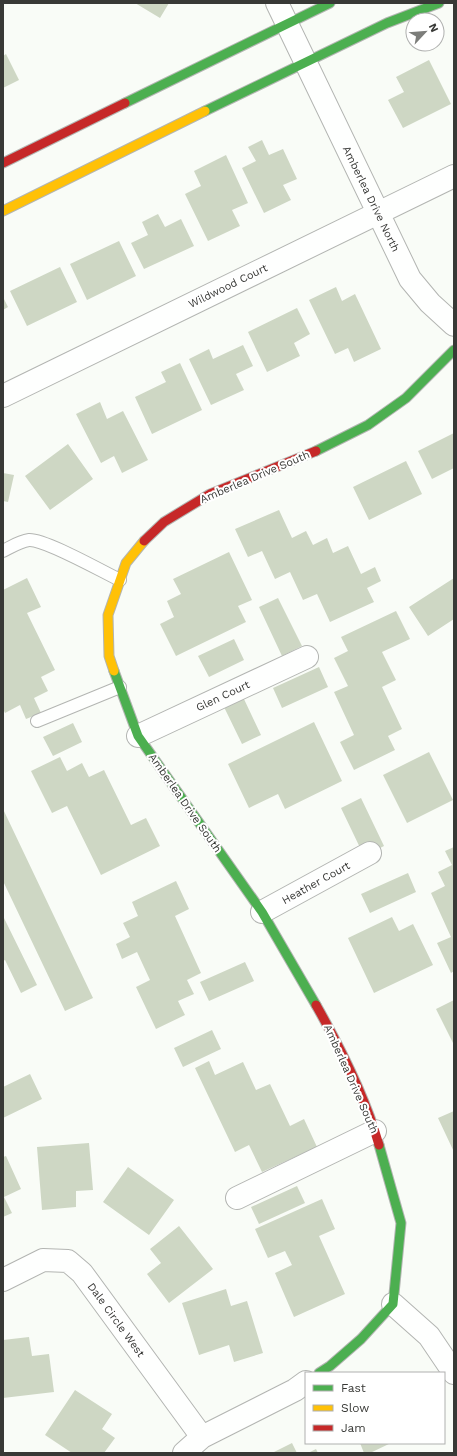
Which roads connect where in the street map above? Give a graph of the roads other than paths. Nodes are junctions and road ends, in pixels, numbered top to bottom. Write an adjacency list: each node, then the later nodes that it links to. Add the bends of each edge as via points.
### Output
1 (277, 3): 4 (street, Amberlea Drive North)
2 (330, 3): 4 (street)
3 (439, 3): 5 (street, via 387,23)
4 (287, 23): 5 (street, Amberlea Drive North); 6 (street)
5 (305, 62): 8 (street); 9 (street, Amberlea Drive North)
6 (3, 163)
7 (454, 176): 9 (street, Wildwood Court)
8 (3, 211)
9 (378, 213): 10 (street, Amberlea Drive North, via 410,279 430,303); 12 (street, Wildwood Court)
10 (454, 325)
11 (454, 350): 14 (street, Amberlea Drive South, via 406,398 368,425 316,451 210,494 164,522 126,563)
12 (3, 396)
13 (3, 551): 14 (lane, via 28,540 36,541)
14 (120, 580): 16 (street, Amberlea Drive South, via 108,615 109,656)
15 (307, 657): 18 (street, Glen Court)
16 (120, 687): 17 (lane); 18 (street, Amberlea Drive South)
17 (37, 721)
18 (138, 736): 20 (street, Amberlea Drive South)
19 (370, 853): 20 (street, Heather Court)
20 (262, 912): 21 (street, Amberlea Drive South, via 333,1034)
21 (375, 1131): 22 (street); 24 (street, Amberlea Drive South, via 401,1223)
22 (238, 1198)
23 (3, 1280): 28 (street, Dale Circle West, via 43,1260 68,1261 82,1273)
24 (393, 1304): 25 (street, via 361,1339); 26 (street, via 429,1336)
25 (321, 1372)
26 (454, 1373)
27 (305, 1383): 28 (street)
28 (202, 1437): 29 (street)
29 (184, 1453)

